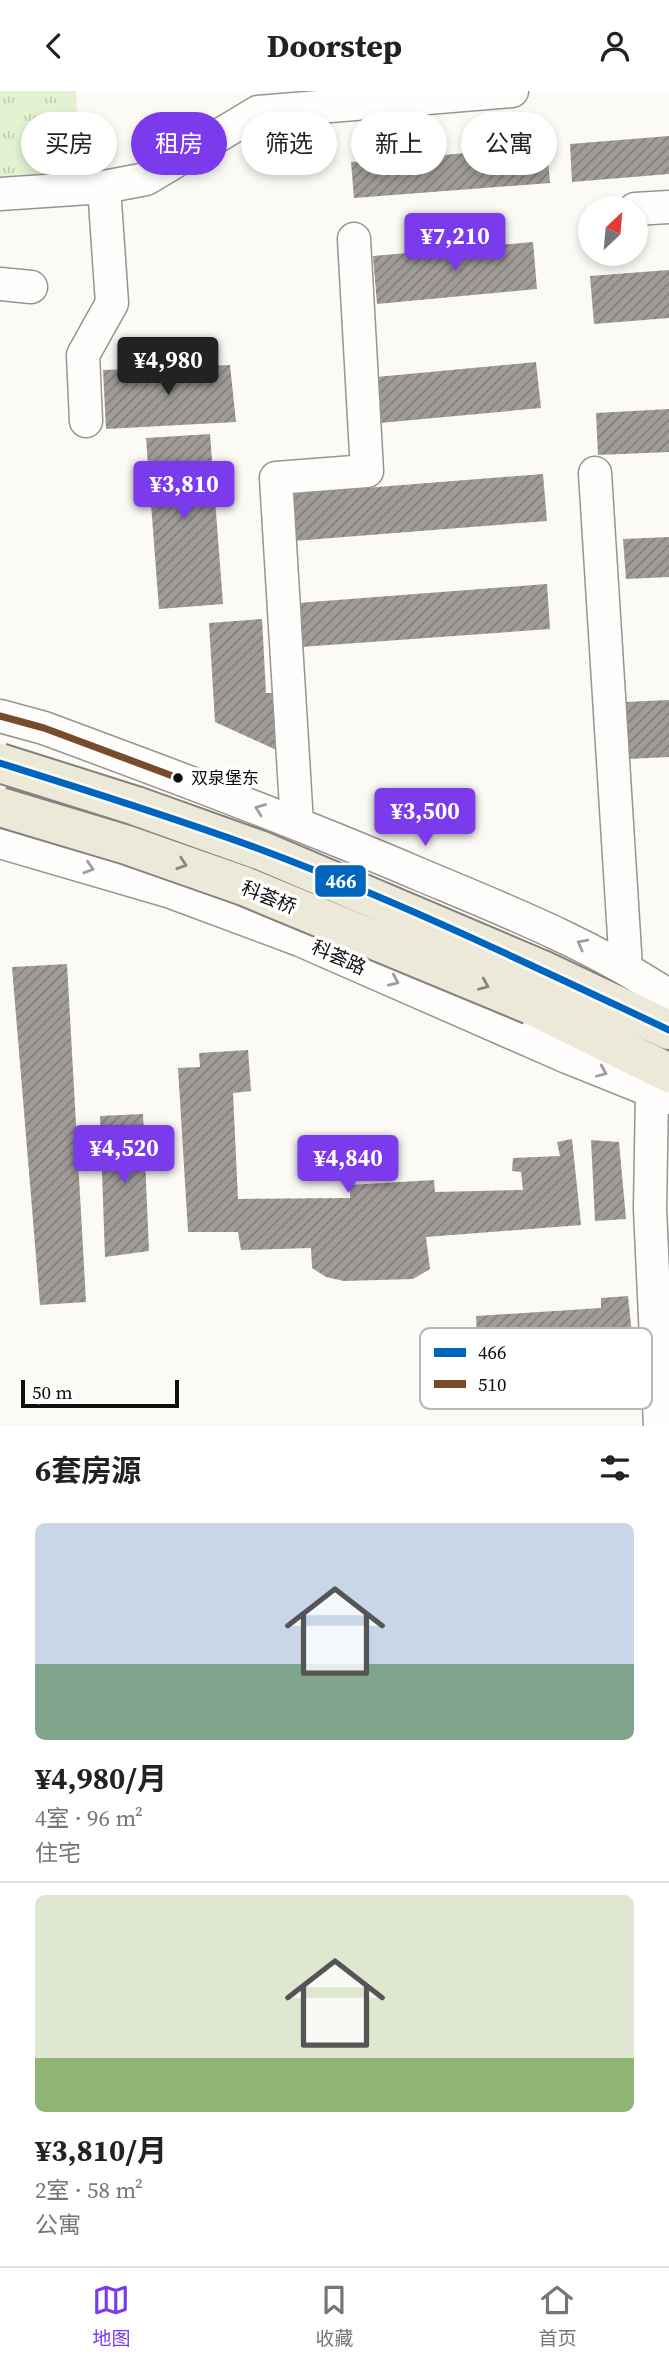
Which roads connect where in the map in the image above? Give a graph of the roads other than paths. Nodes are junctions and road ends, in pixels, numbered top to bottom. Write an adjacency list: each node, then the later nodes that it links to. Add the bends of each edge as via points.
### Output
1 (512, 91): 2 (street, via 258,112 146,179)
2 (104, 187): 3 (street); 9 (street, via 112,303 83,355)
3 (0, 194)
4 (669, 207): 5 (street)
5 (648, 208)
6 (354, 239): 15 (street, via 367,471 276,478)
7 (0, 284): 8 (street)
8 (31, 287)
9 (86, 421)
10 (595, 473): 18 (street)
11 (0, 716): 12 (street)
12 (44, 728): 15 (street, one-way to 12); 17 (street)
13 (0, 763): 19 (main road, 科荟桥, bridge, via 262,851)
14 (0, 807): 19 (main road, 科荟桥, one-way to 19, bridge, via 127,845)
15 (298, 824): 18 (street, one-way to 15, via 563,934)
16 (0, 842): 17 (street, 科荟路)
17 (35, 852): 22 (street, 科荟路, one-way to 22, via 171,892 300,940)
18 (626, 968): 20 (street)
19 (537, 988): 21 (main road); 22 (main road)
20 (669, 996)
21 (669, 1030)
22 (663, 1088): 23 (street, via 650,1209)
23 (660, 1426)

